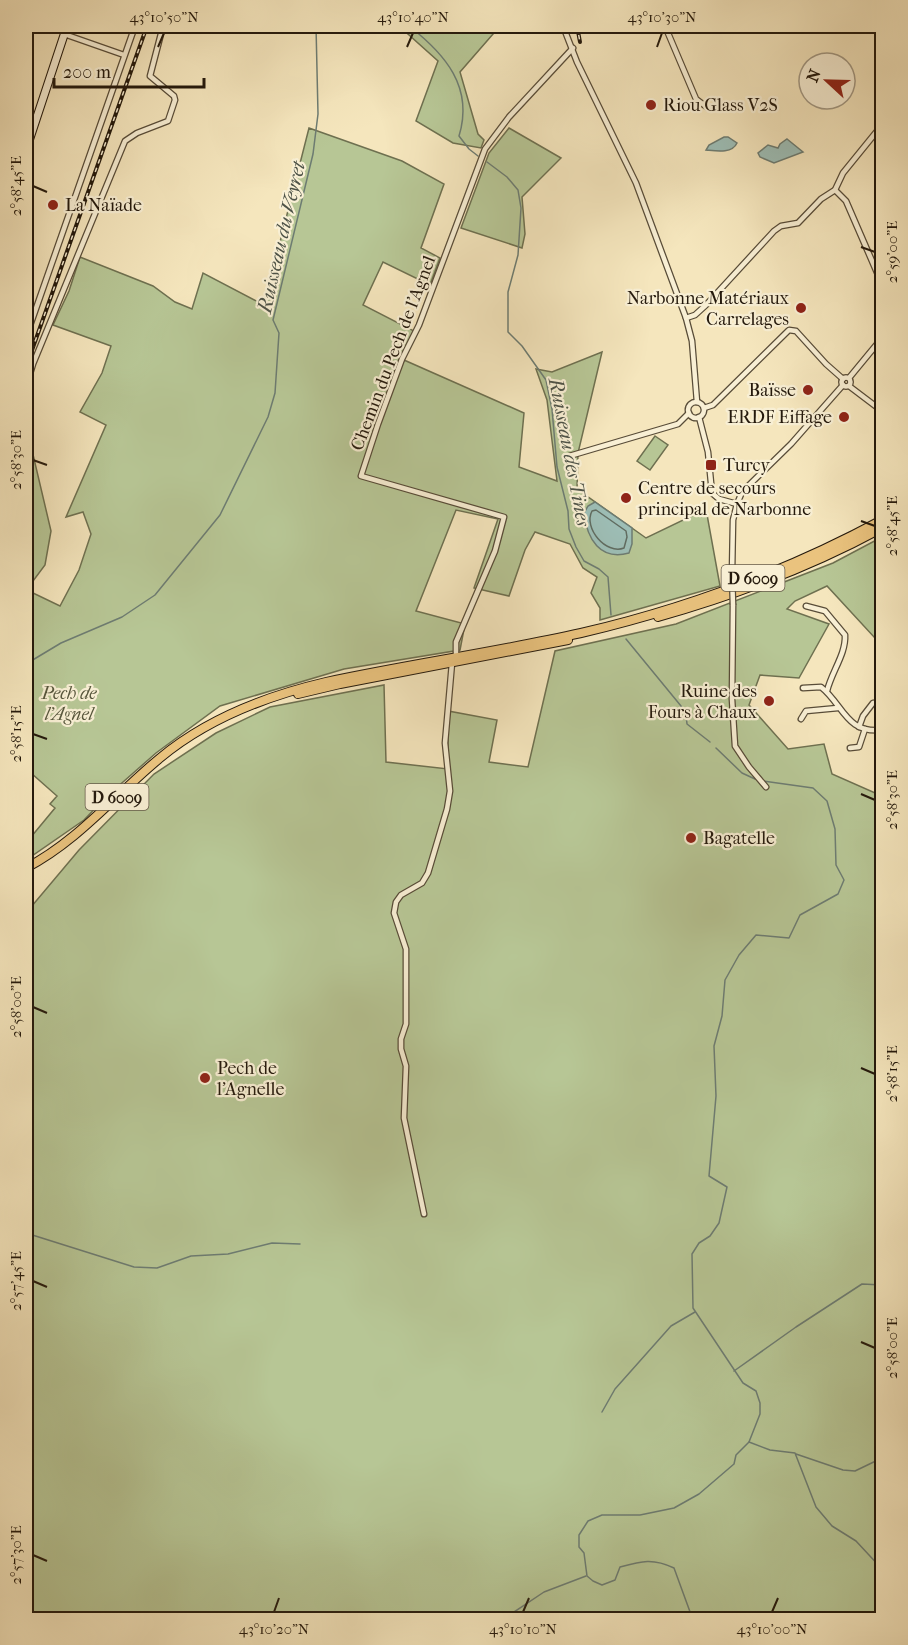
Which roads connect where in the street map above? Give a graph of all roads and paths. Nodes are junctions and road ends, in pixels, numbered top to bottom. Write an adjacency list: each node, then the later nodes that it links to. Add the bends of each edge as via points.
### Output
1 (67, 26): 6 (main road)
2 (135, 26): 8 (street)
3 (163, 26): 21 (street, via 150,76 174,96 173,109 168,121 126,141)
4 (563, 26): 7 (street)
5 (665, 26): 9 (street, via 696,99)
6 (64, 34): 8 (street); 10 (main road)
7 (573, 48): 16 (street, via 636,183); 32 (street, Chemin du Pech de l'Agnel, via 484,149 361,476 504,518 495,551 456,642)
8 (124, 55): 17 (street)
9 (708, 108)
10 (37, 115): 12 (main road); 13 (main road)
11 (882, 125): 14 (street, via 843,173)
12 (26, 140)
13 (26, 150)
14 (835, 190): 15 (street, via 846,201); 16 (street, via 798,223 774,231 706,305)
15 (882, 284)
16 (686, 318): 22 (street, via 692,341)
17 (26, 337)
18 (882, 338): 19 (street)
19 (846, 379): 20 (street); 23 (street, via 826,364 796,331 789,330 713,405)
20 (846, 385): 24 (street); 28 (street, via 749,483)
21 (26, 387)
22 (696, 402): 23 (street); 25 (street, via 689,407)
23 (704, 408): 26 (street)
24 (882, 411)
25 (689, 413): 26 (street); 27 (street, via 678,424)
26 (699, 417): 28 (street, via 712,493)
27 (566, 457)
28 (737, 504): 41 (street, bridge, via 732,574 735,746)
29 (882, 520): 32 (main road, D 6009, via 770,572 653,614)
30 (882, 528): 32 (main road, D 6009, via 785,574 706,603 542,647)
31 (806, 606): 34 (street, via 825,611 846,635 845,650)
32 (454, 660): 42 (main road, D 6009, via 308,686 221,718 162,755 87,826); 43 (main road, D 6009, via 311,691 230,718 164,759 67,848); 44 (street, Chemin du Pech de l'Agnel, via 445,743 450,791 447,808 428,873 422,883 401,895 394,913 406,949 407,1013 401,1040 406,1066 404,1118)
33 (803, 688): 34 (street, via 817,686)
34 (826, 691): 36 (street)
35 (882, 702): 38 (street, via 873,702 863,717)
36 (838, 708): 37 (street, via 806,711); 38 (street)
37 (801, 719)
38 (862, 728): 39 (street); 40 (street, via 859,747)
39 (882, 730)
40 (850, 748)
41 (766, 787)
42 (26, 868)
43 (26, 873)
44 (424, 1214)

